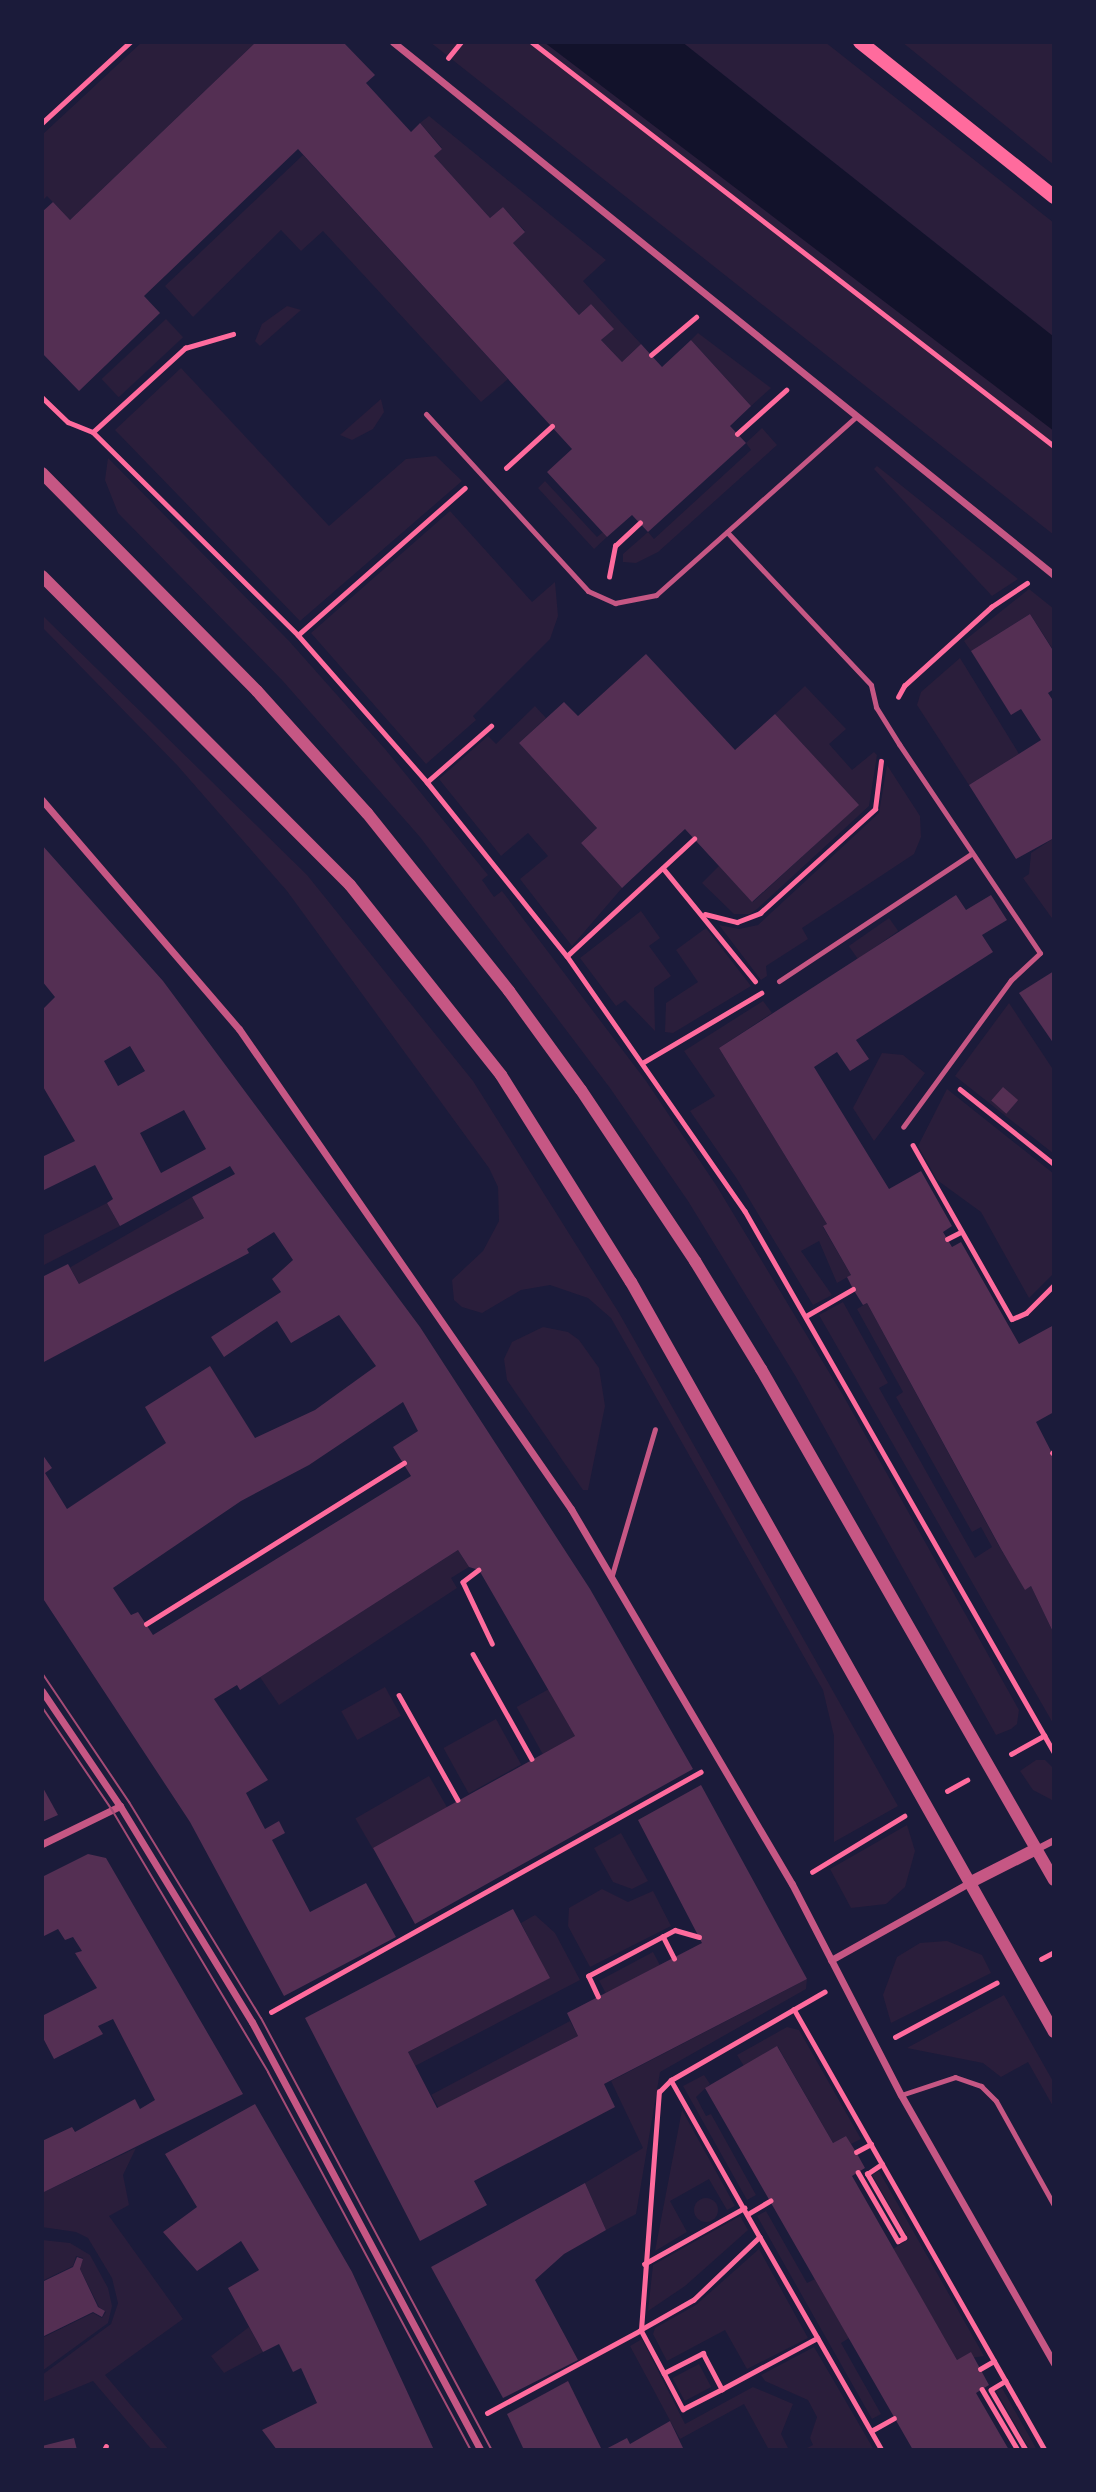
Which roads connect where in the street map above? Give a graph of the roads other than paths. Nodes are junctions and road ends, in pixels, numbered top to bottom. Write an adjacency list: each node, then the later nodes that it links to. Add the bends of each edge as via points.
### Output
1 (393, 42): 5 (street)
2 (860, 42): 3 (main road)
3 (1054, 197)
4 (426, 414): 7 (lane, via 588,591 615,603 656,595)
5 (856, 417): 7 (lane); 8 (street)
6 (42, 473): 20 (street, via 247,681 367,813 509,991 581,1090 748,1348)
7 (727, 532): 11 (lane, via 871,685 876,707)
8 (1054, 575)
9 (42, 576): 22 (street, via 350,885 500,1075 631,1282)
10 (42, 800): 15 (street, via 198,977 250,1044 482,1375)
11 (971, 854): 12 (lane); 13 (lane, via 1040,953 1011,980)
12 (779, 981)
13 (903, 1127)
14 (655, 1430): 15 (lane)
15 (612, 1575): 23 (street, via 722,1761)
16 (42, 1691): 17 (street)
17 (120, 1806): 19 (street); 28 (street, via 252,2022)
18 (1054, 1840): 20 (street)
19 (42, 1844)
20 (1036, 1849): 21 (street); 22 (street)
21 (1054, 1880)
22 (969, 1883): 23 (street); 24 (street)
23 (831, 1960): 25 (street)
24 (1054, 2032)
25 (901, 2095): 26 (lane, via 955,2077 981,2086 996,2101); 27 (street)
26 (1054, 2205)
27 (1054, 2363)
28 (481, 2450)

